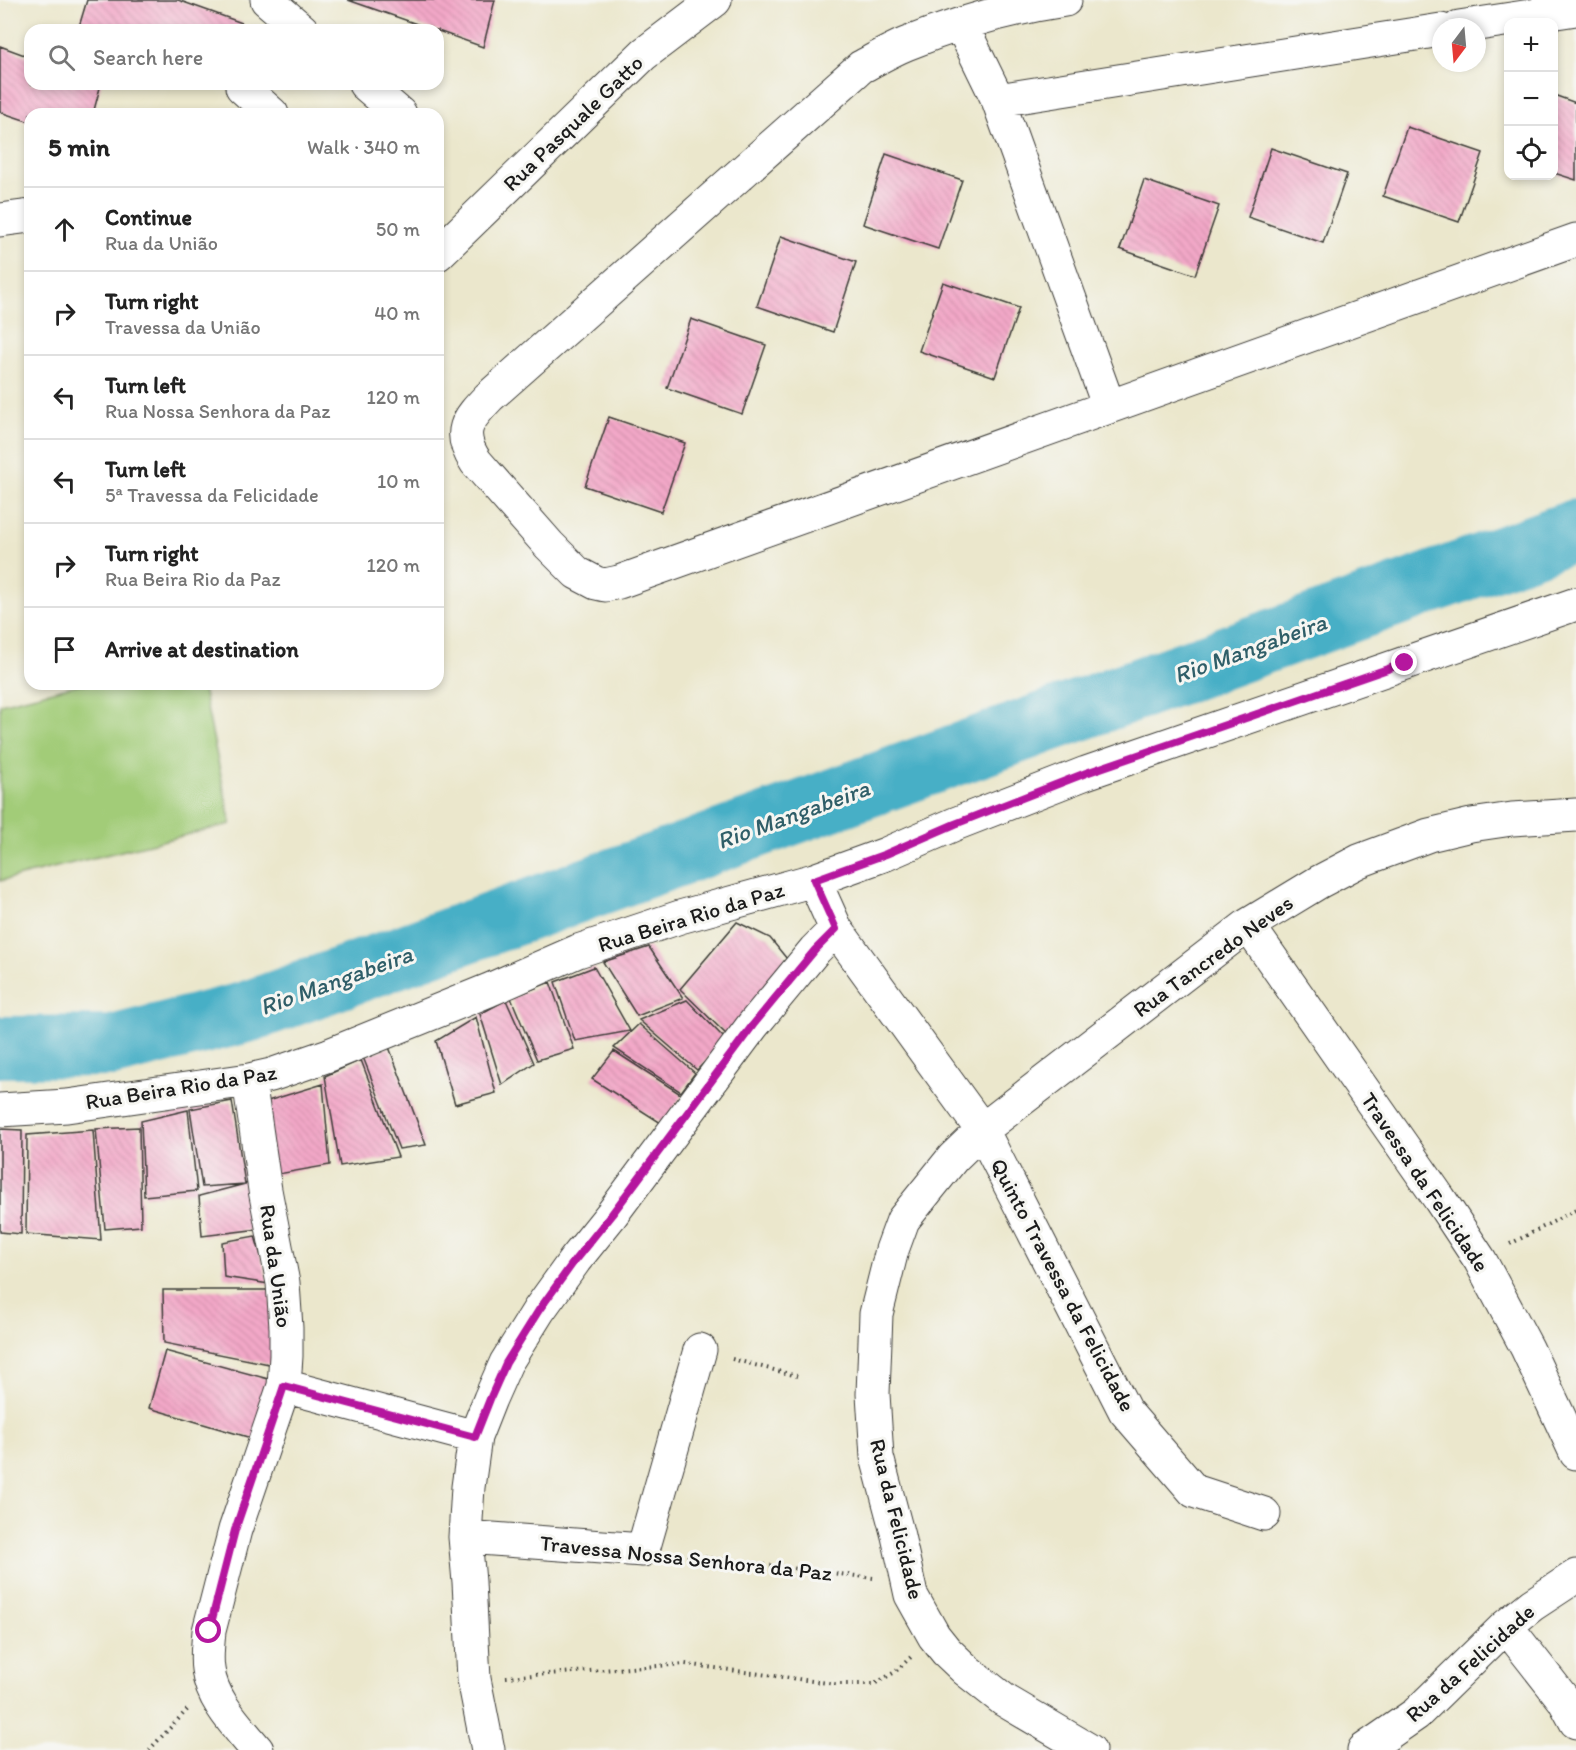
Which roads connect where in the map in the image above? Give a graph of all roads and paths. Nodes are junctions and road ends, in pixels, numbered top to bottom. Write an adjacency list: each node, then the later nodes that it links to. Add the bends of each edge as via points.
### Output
1 (267, 0): 6 (street)
2 (715, 0): 17 (street, Rua Pasquale Gatto, via 644,54)
3 (1065, 0): 7 (street)
4 (1576, 9): 5 (street)
5 (1486, 23)
6 (295, 24)
7 (961, 24): 11 (street); 18 (street, via 904,45 861,67 839,84 489,397 471,416 467,449 577,573 605,585)
8 (1432, 31): 11 (street)
9 (245, 90): 12 (street)
10 (372, 90): 13 (street)
11 (998, 100): 18 (street)
12 (265, 108)
13 (393, 108)
14 (24, 217): 15 (street)
15 (0, 220)
16 (1576, 240): 18 (street)
17 (444, 248)
18 (1109, 407)
19 (1576, 604): 21 (street, Rua Beira Rio da Paz, via 1086,773)
20 (1576, 815): 22 (street, Rua Tancredo Neves, via 1471,825 1419,838 1359,861)
21 (814, 880): 23 (street, Quinto Travessa da Felicidade); 24 (street, Rua Beira Rio da Paz, via 680,917 578,951 329,1055)
22 (1248, 926): 26 (street, Rua Tancredo Neves); 28 (street, Travessa da Felicidade)
23 (836, 929): 26 (street, Quinto Travessa da Felicidade); 32 (street, via 753,1025 545,1301 506,1363)
24 (249, 1080): 25 (street, Rua Beira Rio da Paz, via 67,1106); 31 (street, Rua da União, via 283,1283)
25 (0, 1110)
26 (982, 1130): 34 (street, Quinto Travessa da Felicidade, via 1125,1411 1194,1491); 37 (street, Rua da Felicidade, via 953,1158 903,1220 876,1314 873,1394 878,1457)
27 (1576, 1210): 28 (path)
28 (1480, 1260): 33 (street, Travessa da Felicidade)
29 (699, 1350): 30 (path); 36 (street)
30 (797, 1377)
31 (284, 1386): 32 (street); 42 (street, Rua da União, via 235,1530 209,1631 208,1671)
32 (475, 1437): 35 (street)
33 (1576, 1452)
34 (1264, 1514)
35 (465, 1537): 36 (street, Travessa Nossa Senhora da Paz); 41 (street)
36 (643, 1550): 37 (path, Travessa Nossa Senhora da Paz, via 885,1579)
37 (905, 1571): 39 (street, Rua da Felicidade, via 911,1595)
38 (1576, 1576): 40 (street, Rua da Felicidade)
39 (924, 1618): 41 (path, via 918,1651 874,1684 835,1684 686,1664); 47 (street, Rua da Felicidade, via 946,1651 966,1670 1004,1700)
40 (1506, 1626): 43 (street, via 1564,1700); 48 (street, Rua da Felicidade, via 1416,1714)
41 (474, 1679): 46 (street)
42 (212, 1684): 44 (path); 45 (street, Rua da União, via 216,1696)
43 (1576, 1722)
44 (149, 1750)
45 (257, 1750)
46 (488, 1750)
47 (1089, 1750)
48 (1364, 1750)

